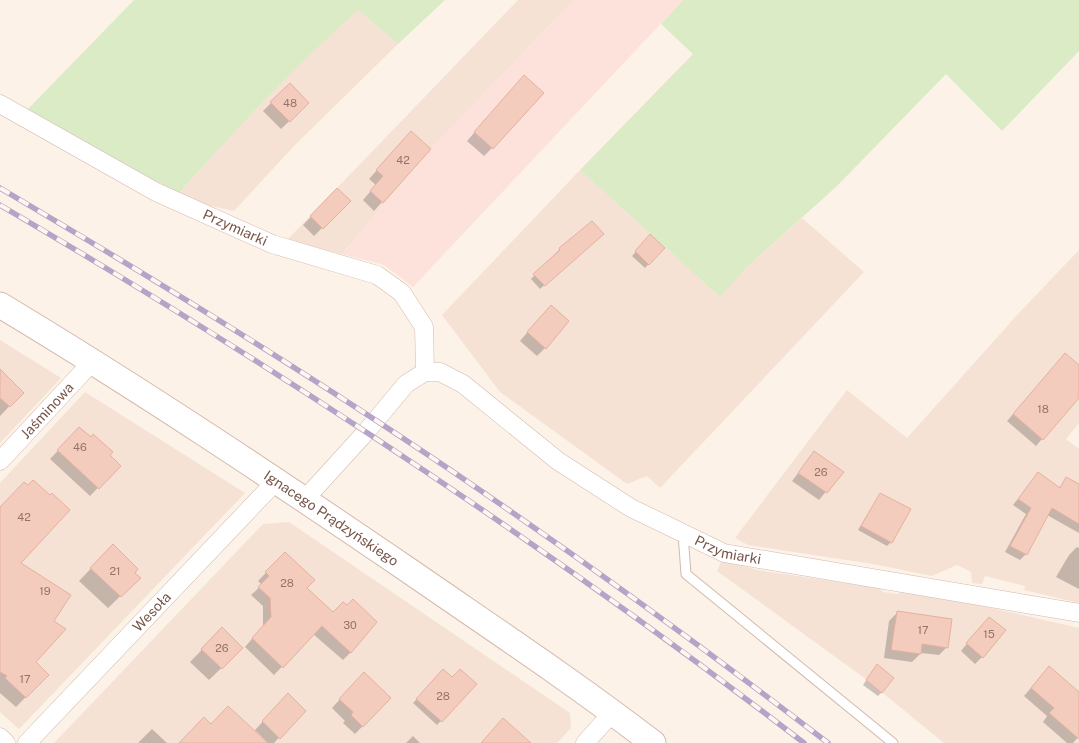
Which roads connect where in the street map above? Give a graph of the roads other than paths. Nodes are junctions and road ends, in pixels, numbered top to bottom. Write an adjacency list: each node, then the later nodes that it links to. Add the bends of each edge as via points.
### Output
1 (0, 104): 4 (street, Przymiarki, via 156,192 272,244 377,275 402,293 424,327)
2 (0, 304): 3 (street, Ignacego Prądzyńskiego)
3 (93, 361): 5 (street, Jaśminowa); 6 (street, Ignacego Prądzyńskiego)
4 (425, 372): 7 (street, via 406,384); 8 (street, Przymiarki, via 440,372 463,384 558,461 631,508)
5 (0, 461)
6 (277, 480): 7 (street, Ignacego Prądzyńskiego); 13 (street, Wesoła)
7 (305, 499): 10 (street, Ignacego Prądzyńskiego)
8 (684, 534): 9 (street, Przymiarki, via 724,553); 16 (lane, via 686,574)
9 (1079, 613)
10 (613, 712): 14 (street); 15 (street, Ignacego Prądzyńskiego)
11 (0, 737): 12 (street)
12 (6, 743)
13 (27, 743)
14 (585, 743)
15 (653, 743)
16 (893, 743)

